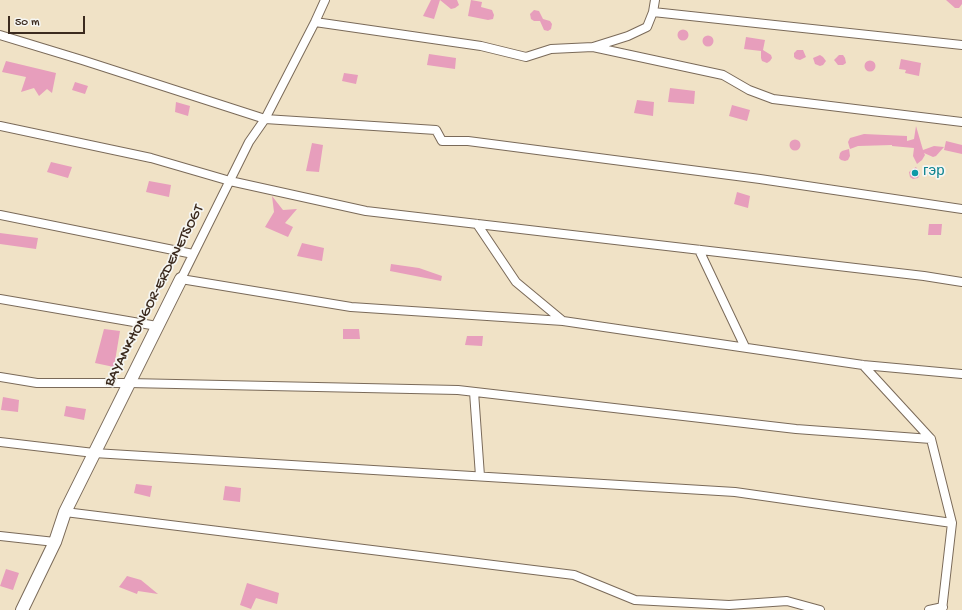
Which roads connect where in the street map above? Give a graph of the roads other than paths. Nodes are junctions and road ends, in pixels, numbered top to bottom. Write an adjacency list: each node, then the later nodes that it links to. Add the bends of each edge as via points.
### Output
1 (325, 0): 4 (street, BAYANKHONGOR-ERDENETSOGT)
2 (655, 0): 3 (street)
3 (653, 12): 6 (street); 7 (street, via 647,27)
4 (316, 22): 7 (street, via 481,46 526,57 552,49); 8 (street, BAYANKHONGOR-ERDENETSOGT)
5 (0, 35): 8 (street)
6 (962, 45)
7 (593, 47): 9 (street, via 723,75 749,90 773,99)
8 (266, 118): 11 (street, BAYANKHONGOR-ERDENETSOGT, via 249,142); 12 (street, via 436,130 442,141 468,141 744,176)
9 (962, 122)
10 (0, 126): 11 (street, via 151,158)
11 (230, 181): 14 (street, via 366,210); 16 (street, BAYANKHONGOR-ERDENETSOGT)
12 (962, 208)
13 (0, 214): 16 (street)
14 (477, 224): 15 (street); 20 (street, via 516,282)
15 (699, 250): 18 (street); 22 (street)
16 (193, 254): 17 (street, BAYANKHONGOR-ERDENETSOGT)
17 (181, 279): 20 (street, via 351,307); 21 (street, BAYANKHONGOR-ERDENETSOGT)
18 (962, 282)
19 (0, 299): 21 (street)
20 (563, 321): 22 (street)
21 (157, 326): 26 (street, BAYANKHONGOR-ERDENETSOGT)
22 (746, 347): 23 (street)
23 (863, 365): 24 (street); 28 (street)
24 (962, 374)
25 (0, 377): 26 (street, via 37,383)
26 (129, 383): 27 (street); 30 (street, BAYANKHONGOR-ERDENETSOGT)
27 (474, 392): 28 (street, via 796,429); 31 (street)
28 (931, 439): 33 (street)
29 (0, 442): 30 (street)
30 (94, 453): 31 (street); 32 (street, BAYANKHONGOR-ERDENETSOGT)
31 (480, 476): 33 (street, via 735,492)
32 (65, 512): 35 (street, BAYANKHONGOR-ERDENETSOGT); 38 (street, via 574,575 635,600 729,605 787,601)
33 (952, 523): 36 (street)
34 (0, 536): 35 (street)
35 (55, 542): 37 (street, BAYANKHONGOR-ERDENETSOGT)
36 (942, 608): 39 (street)
37 (22, 610)
38 (820, 610)
39 (929, 610)

